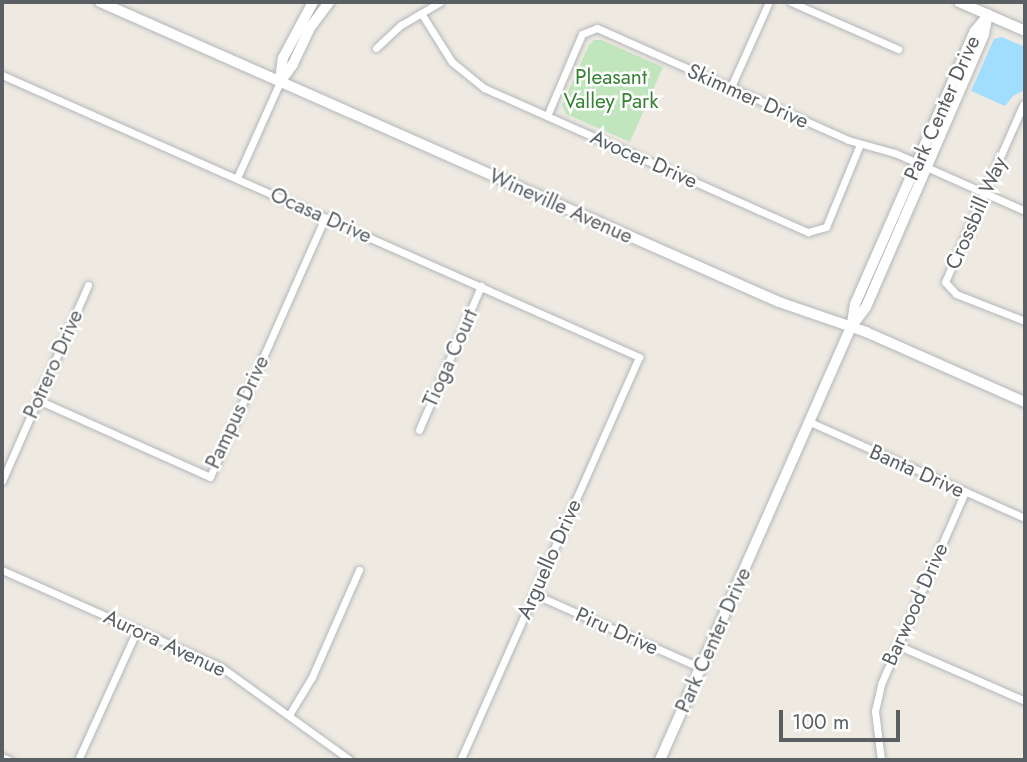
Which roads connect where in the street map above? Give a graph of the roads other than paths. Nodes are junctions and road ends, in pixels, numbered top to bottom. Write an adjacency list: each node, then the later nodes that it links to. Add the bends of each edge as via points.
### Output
1 (100, 2): 14 (street, Wineville Avenue)
2 (313, 2): 14 (street, via 283,58)
3 (329, 2): 14 (street)
4 (440, 2): 8 (street)
5 (769, 2): 15 (street)
6 (791, 2): 12 (street)
7 (959, 2): 9 (street)
8 (421, 13): 11 (street); 17 (street, Avocer Drive, via 452,62 467,76)
9 (988, 14): 10 (street); 19 (street, Park Center Drive, via 984,34)
10 (1025, 31)
11 (376, 48)
12 (898, 49)
13 (2, 75): 20 (street, Ocasa Drive)
14 (280, 82): 20 (street); 27 (street, Wineville Avenue, via 779,302)
15 (730, 89): 17 (street, Skimmer Drive, via 597,28 582,34); 18 (street, Skimmer Drive)
16 (1024, 105): 21 (street, Crossbill Way)
17 (547, 116): 18 (street, Avocer Drive, via 808,232 825,228)
18 (860, 144): 19 (street, Skimmer Drive)
19 (922, 165): 21 (street, Skimmer Drive); 27 (street, Park Center Drive, via 866,307)
20 (237, 178): 23 (street, Ocasa Drive)
21 (984, 192): 22 (street, Skimmer Drive); 26 (street, Crossbill Way, via 945,282 956,294)
22 (1025, 211)
23 (325, 217): 25 (street, Ocasa Drive); 29 (street, Pampus Drive, via 210,477)
24 (88, 285): 29 (street, Potrero Drive)
25 (481, 286): 28 (street, Ocasa Drive); 32 (street, Tioga Court)
26 (1025, 321)
27 (851, 327): 30 (street, Wineville Avenue); 31 (street, Park Center Drive)
28 (639, 357): 38 (street, Arguello Drive)
29 (38, 400): 33 (street, Potrero Drive)
30 (1025, 402)
31 (810, 422): 34 (street, Banta Drive); 41 (street, Park Center Drive)
32 (419, 429)
33 (2, 481)
34 (965, 492): 35 (street, Banta Drive); 40 (street, Barwood Drive)
35 (1025, 518)
36 (2, 570): 39 (street, Aurora Avenue)
37 (359, 570): 43 (street, via 309,684)
38 (534, 594): 41 (street, Piru Drive); 48 (street, Arguello Drive)
39 (137, 630): 43 (street, Aurora Avenue, via 221,667); 46 (street)
40 (897, 645): 42 (street); 50 (street, Barwood Drive, via 880,684 875,710)
41 (701, 668): 49 (street, Park Center Drive)
42 (1025, 701)
43 (289, 715): 47 (street, Aurora Avenue)
44 (2, 757): 45 (street)
45 (9, 760)
46 (78, 760)
47 (351, 760)
48 (460, 760)
49 (660, 760)
50 (881, 760)

